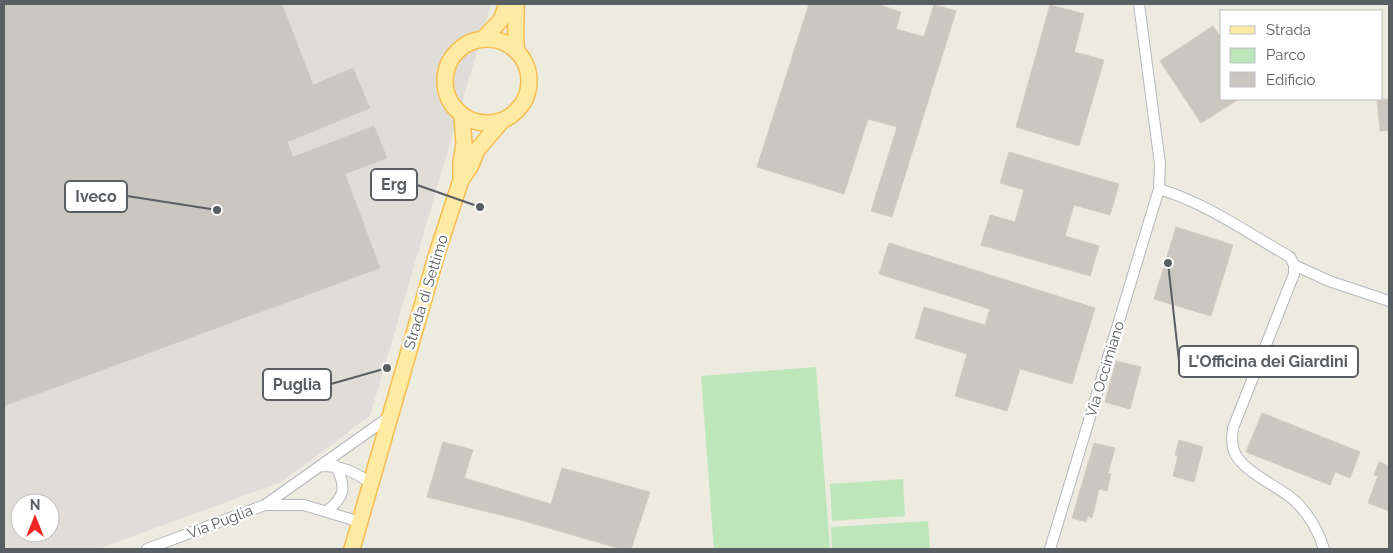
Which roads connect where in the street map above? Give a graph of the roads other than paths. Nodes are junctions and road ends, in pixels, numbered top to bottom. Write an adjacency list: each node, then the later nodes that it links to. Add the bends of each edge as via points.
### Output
1 (510, 4): 4 (main road, via 501,20)
2 (516, 4): 5 (main road, via 514,31)
3 (1139, 4): 9 (street, Via Occimiano, via 1160,164)
4 (484, 38): 5 (main road, via 501,41); 6 (main road, via 461,47 446,70 447,96)
5 (517, 52): 7 (main road, via 529,72 529,87 516,112)
6 (462, 116): 7 (main road, via 474,122); 8 (main road, Strada di Settimo)
7 (501, 122): 8 (main road, Strada di Settimo, via 477,150)
8 (461, 180): 12 (main road, Strada di Settimo)
9 (1159, 189): 10 (street, via 1203,207 1290,257); 21 (street, Via Occimiano)
10 (1294, 265): 11 (street, via 1329,281); 22 (street, via 1294,274 1233,428 1232,441 1234,452 1242,462 1301,508 1312,522)
11 (1389, 301)
12 (389, 417): 13 (street, Via Puglia); 15 (main road, Strada di Settimo)
13 (321, 466): 14 (street); 16 (street, Via Puglia)
14 (336, 466): 15 (street, via 348,469); 17 (street, via 343,490 338,503)
15 (371, 483): 18 (main road, Strada di Settimo)
16 (265, 505): 17 (street, Via Puglia, via 304,505); 19 (street, Via Puglia)
17 (327, 512): 18 (street, Via Puglia)
18 (360, 522): 20 (main road, Strada di Settimo)
19 (147, 549)
20 (352, 549)
21 (1050, 549)
22 (1324, 549)

